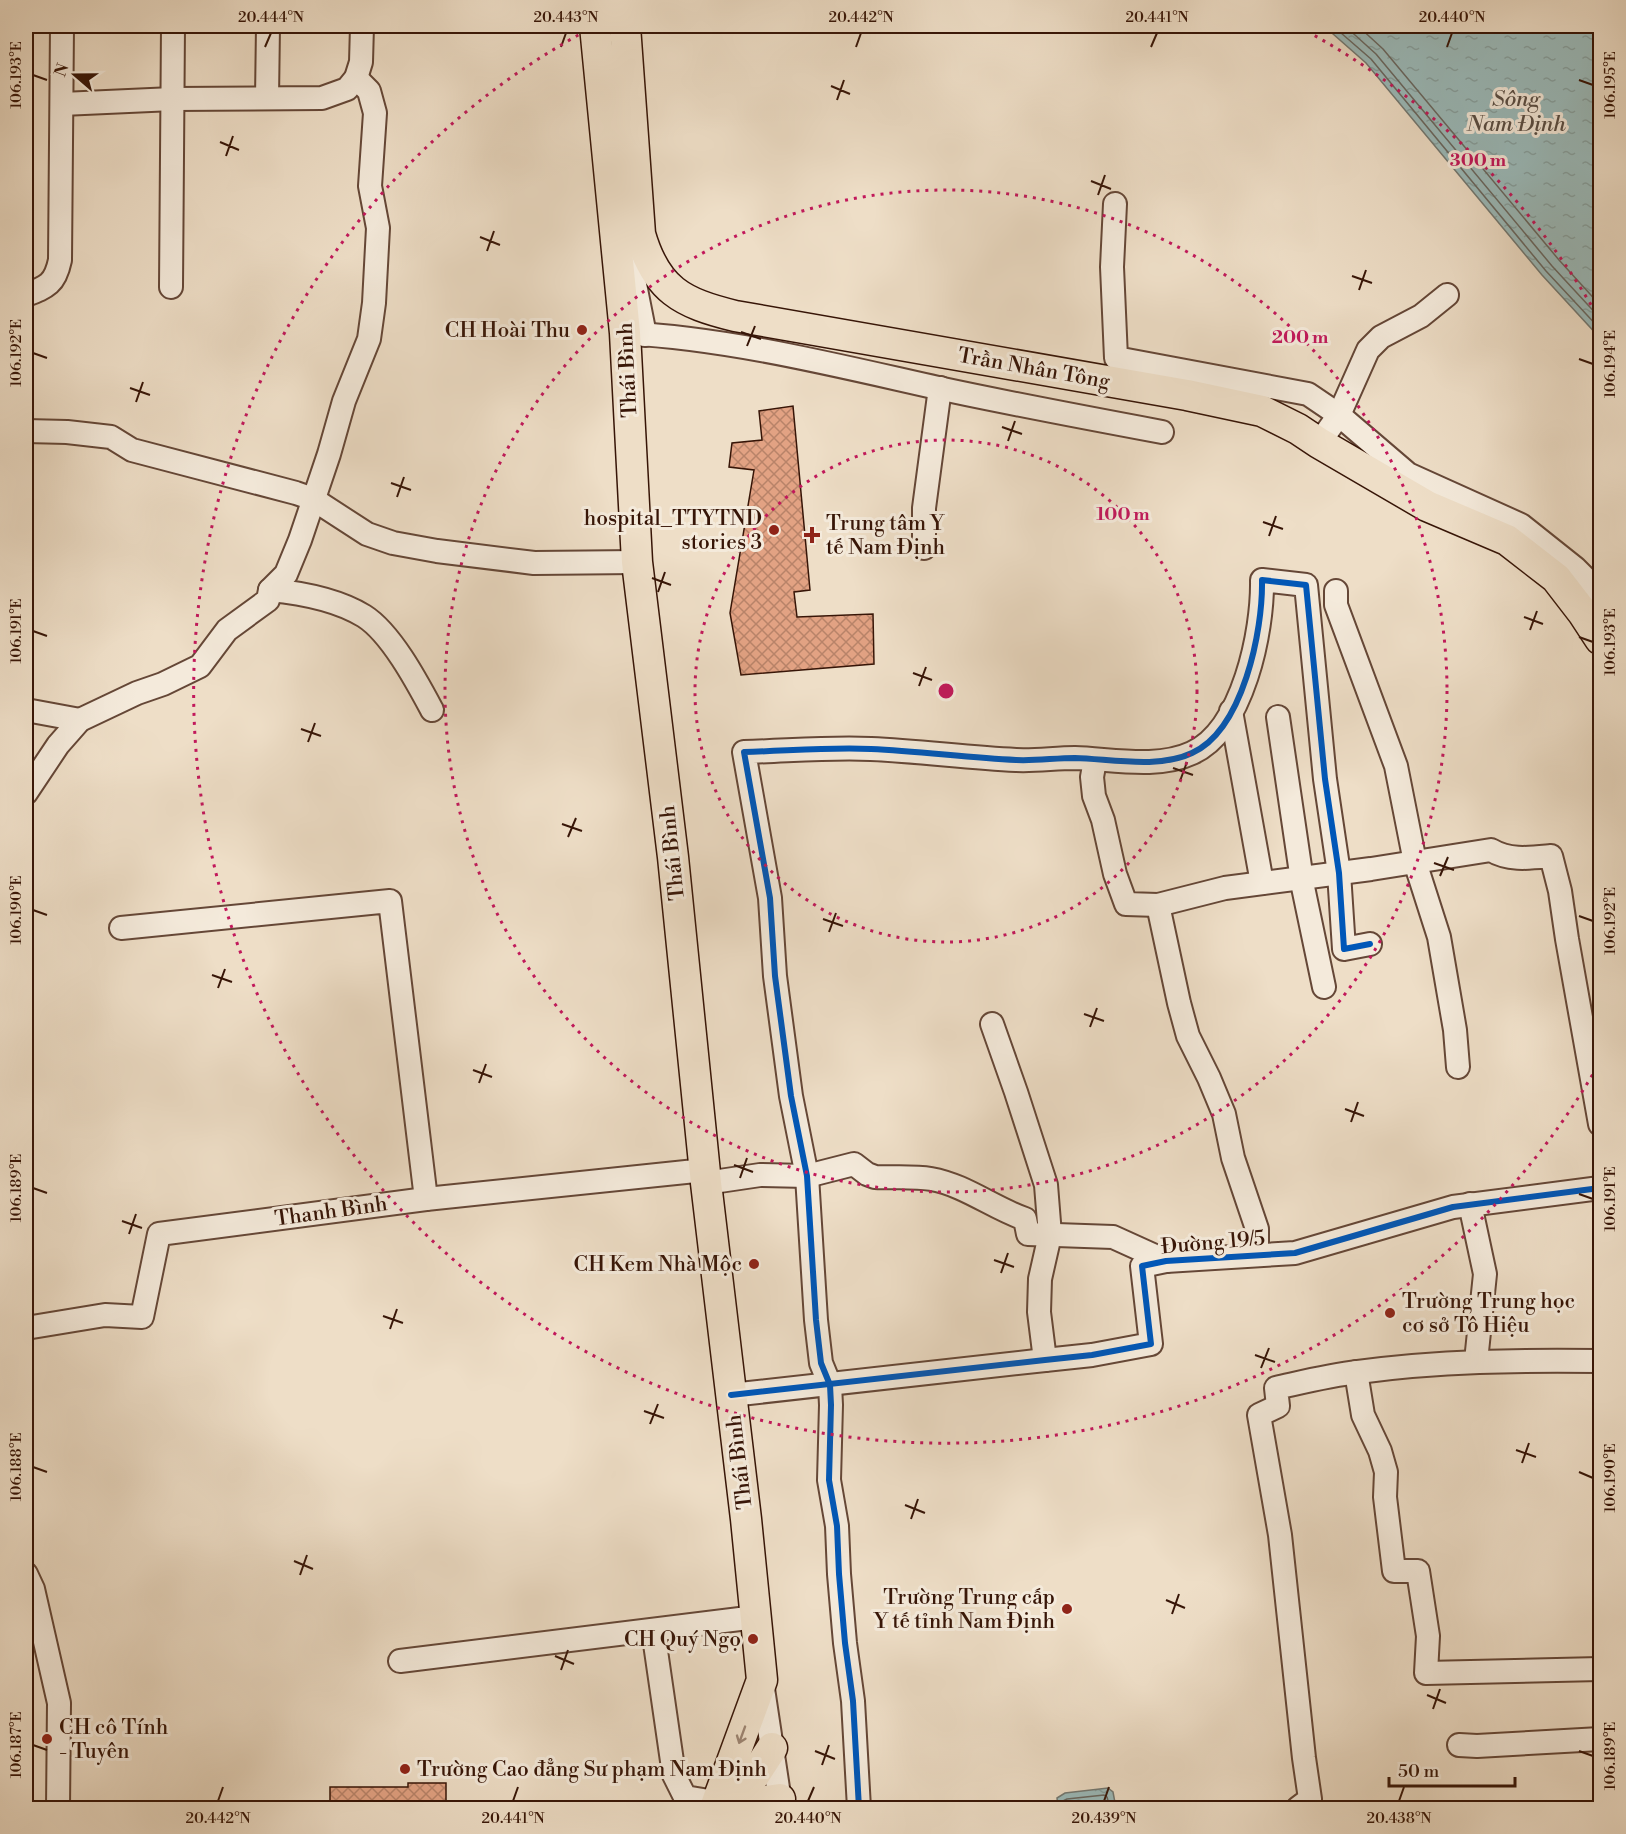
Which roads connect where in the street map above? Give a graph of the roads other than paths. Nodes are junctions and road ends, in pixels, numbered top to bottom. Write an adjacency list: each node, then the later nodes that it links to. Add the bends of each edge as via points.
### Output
1 (62, 26): 10 (street)
2 (173, 26): 9 (street)
3 (268, 26): 8 (street)
4 (362, 26): 7 (street, via 361,62)
5 (595, 26): 16 (main road, Thái Bình)
6 (625, 26): 11 (main road, Trần Nhân Tông)
7 (356, 78): 8 (street, via 348,89 322,98); 22 (street, via 369,91 375,113 370,186 378,228 374,303 369,339 344,401)
8 (267, 98): 9 (street)
9 (173, 99): 10 (street); 13 (street)
10 (62, 104): 14 (street, via 57,275 46,288)
11 (638, 201): 16 (street, via 624,229); 21 (main road, Trần Nhân Tông, via 646,256 669,288 691,303 735,316 1243,406 1280,419)
12 (1115, 204): 18 (street, via 1112,267 1116,357 1296,391 1320,400)
13 (171, 287)
14 (26, 295)
15 (1447, 295): 18 (street, via 1421,316 1374,343)
16 (635, 334): 17 (street, via 698,339 803,357); 24 (main road, Thái Bình)
17 (940, 388): 20 (street); 23 (street, via 924,508)
18 (1339, 415): 21 (street); 27 (street, via 1408,474 1521,525 1584,577)
19 (26, 431): 22 (street, via 111,437 132,450)
20 (1161, 432)
21 (1319, 443): 28 (main road, Trần Nhân Tông, via 1427,506 1507,540 1556,578)
22 (313, 499): 24 (street, via 367,534 393,543 534,563); 25 (street, via 286,574)
23 (924, 548)
24 (637, 562): 48 (main road, Thái Bình, via 673,857)
25 (270, 590): 30 (street, via 300,593 365,617 414,675); 33 (street, via 268,600 227,630 200,666)
26 (1336, 591): 36 (street, via 1336,605 1396,766)
27 (1600, 604)
28 (1600, 639)
29 (26, 710): 33 (street)
30 (432, 710)
31 (1231, 711): 34 (street, via 1219,732 1193,753 1143,762); 37 (street, via 1254,651 1262,580 1306,585 1325,779); 39 (street)
32 (1278, 717): 38 (street)
33 (80, 720): 35 (street)
34 (1095, 760): 40 (street, via 1094,796 1126,904); 47 (street, via 1018,760 872,749 744,752 770,898 775,976 791,1096)
35 (26, 792)
36 (1415, 862): 37 (street); 45 (street, via 1439,938); 46 (street, via 1491,850 1524,859 1551,856)
37 (1339, 873): 38 (street); 42 (street, via 1344,949)
38 (1301, 878): 39 (street); 43 (street)
39 (1262, 883): 40 (street)
40 (1158, 905): 53 (street, via 1188,1036 1224,1114 1233,1158 1257,1229)
41 (121, 928): 50 (street, via 390,901)
42 (1370, 944)
43 (1324, 987)
44 (992, 1024): 52 (street, via 1046,1185)
45 (1458, 1067)
46 (1600, 1124)
47 (807, 1176): 48 (street, Thanh Bình); 52 (street, Thanh Bình, via 854,1164 875,1177 931,1179 982,1197 1025,1219 1027,1234); 60 (street, via 816,1320 821,1363)
48 (705, 1177): 50 (street, Thanh Bình); 61 (main road, Thái Bình)
49 (1600, 1188): 51 (street, Đường 19/5)
50 (426, 1199): 55 (street, Thanh Bình, via 159,1234 142,1317 105,1315)
51 (1470, 1204): 53 (street, Đường 19/5, via 1296,1253); 57 (street, via 1485,1274)
52 (1050, 1235): 54 (street, via 1113,1237); 56 (street, via 1040,1279)
53 (1257, 1254): 54 (street, Đường 19/5)
54 (1166, 1261): 56 (street, Đường 19/5, via 1142,1266 1150,1344)
55 (26, 1328)
56 (1045, 1360): 60 (street, Đường 19/5)
57 (1476, 1361): 58 (street); 59 (street)
58 (1600, 1361)
59 (1356, 1372): 66 (street, via 1364,1415 1386,1472 1385,1497 1394,1571 1418,1571 1428,1636 1426,1673); 75 (street, via 1276,1388 1278,1406 1259,1415 1280,1535 1310,1799)
60 (830, 1385): 61 (street, Đường 19/5); 74 (street, via 829,1480 853,1701)
61 (731, 1395): 63 (main road, Thái Bình)
62 (28, 1584): 73 (street, via 59,1703)
63 (756, 1617): 64 (street); 67 (main road, Thái Bình)
64 (652, 1630): 65 (street); 72 (street, via 674,1775 685,1797)
65 (400, 1660)
66 (1600, 1669)
67 (762, 1680): 70 (street); 72 (main road, one-way to 72)
68 (1600, 1739): 69 (street)
69 (1459, 1745)
70 (772, 1748): 71 (street); 72 (main road)
71 (780, 1804): 72 (main road)
72 (725, 1806)
73 (58, 1809)
74 (859, 1809)
75 (1298, 1809)

